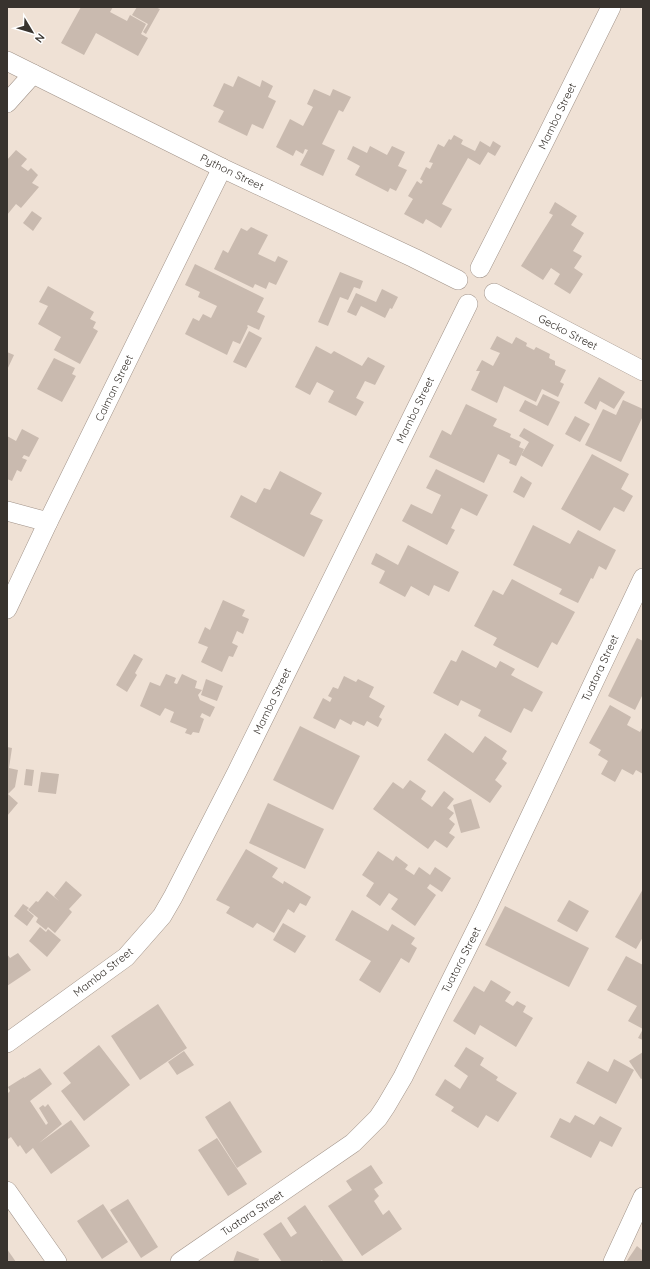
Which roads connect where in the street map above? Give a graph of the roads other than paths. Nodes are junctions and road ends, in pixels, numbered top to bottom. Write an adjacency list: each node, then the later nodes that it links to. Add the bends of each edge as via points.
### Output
1 (611, 7): 6 (street, Mamba Street)
2 (7, 61): 3 (street, Python Street)
3 (33, 74): 4 (street); 5 (street, Python Street)
4 (7, 103)
5 (222, 168): 7 (street, Python Street); 12 (street, Caiman Street)
6 (480, 268): 7 (street, via 466,270); 8 (street, via 492,275)
7 (458, 280): 9 (street, via 460,296)
8 (494, 293): 9 (street, via 481,305); 10 (street, Gecko Street)
9 (468, 304): 15 (street, Mamba Street, via 238,772 162,916 126,957)
10 (643, 371)
11 (7, 511): 12 (street)
12 (48, 522): 14 (street, Caiman Street)
13 (643, 578): 19 (street, Tuatara Street, via 485,912 403,1077 378,1118 353,1143)
14 (7, 609)
15 (7, 1043)
16 (7, 1191): 18 (street)
17 (643, 1197): 20 (street)
18 (57, 1262)
19 (180, 1262)
20 (613, 1262)

